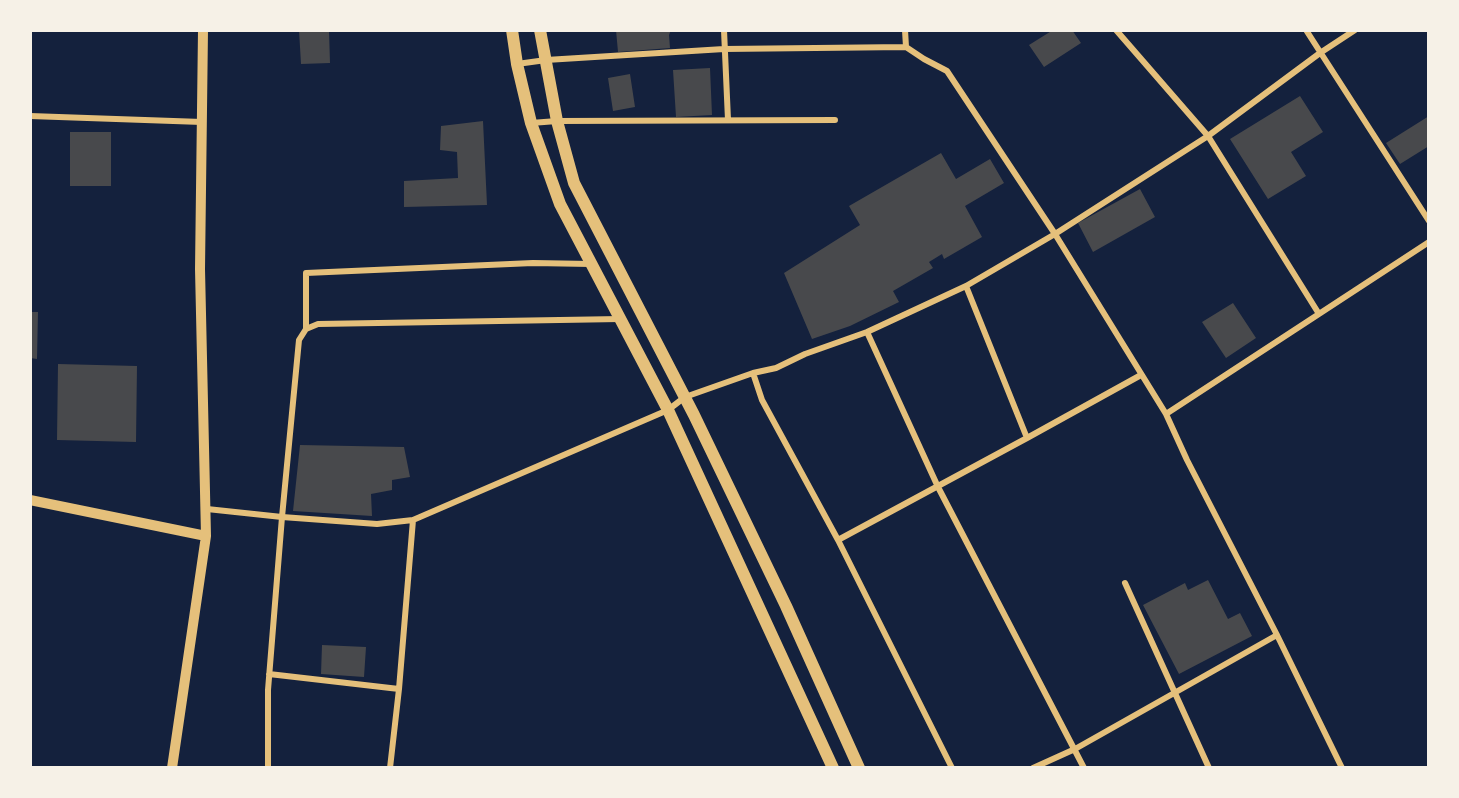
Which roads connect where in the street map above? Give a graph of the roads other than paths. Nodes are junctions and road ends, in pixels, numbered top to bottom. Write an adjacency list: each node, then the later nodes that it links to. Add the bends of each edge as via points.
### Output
1 (204, 30): 18 (street)
2 (512, 30): 13 (main road)
3 (540, 30): 12 (main road)
4 (724, 30): 10 (street)
5 (905, 30): 9 (street)
6 (1116, 30): 20 (street)
7 (1306, 30): 11 (street)
8 (1355, 30): 11 (street)
9 (906, 47): 10 (street); 22 (street, via 947,70)
10 (724, 50): 12 (street); 15 (street)
11 (1320, 53): 20 (street); 21 (street)
12 (546, 60): 13 (street); 17 (main road)
13 (517, 64): 19 (main road)
14 (30, 117): 18 (street)
15 (728, 120): 16 (street); 17 (street)
16 (835, 120)
17 (557, 121): 19 (street); 32 (main road, via 574,183 585,207)
18 (202, 122): 38 (street, via 200,269)
19 (531, 123): 24 (main road, via 560,204)
20 (1208, 136): 22 (street); 26 (street)
21 (1429, 220)
22 (1055, 234): 25 (street); 31 (street)
23 (1429, 242): 26 (street)
24 (592, 264): 27 (main road); 28 (street, via 306,273)
25 (966, 286): 29 (street); 35 (street)
26 (1319, 314): 34 (street)
27 (620, 319): 28 (street, via 318,324); 33 (main road)
28 (306, 329): 39 (street, via 298,340)
29 (867, 332): 30 (street, via 776,368); 36 (street)
30 (753, 373): 32 (street); 42 (street, via 762,399)
31 (1141, 375): 34 (street); 35 (street)
32 (685, 397): 33 (street); 53 (main road)
33 (668, 410): 40 (street); 52 (main road)
34 (1166, 414): 44 (street)
35 (1027, 438): 36 (street)
36 (938, 487): 42 (street); 48 (street)
37 (30, 500): 41 (street)
38 (207, 509): 39 (street); 41 (street)
39 (282, 517): 40 (street, via 377,524); 45 (street)
40 (413, 520): 46 (street)
41 (206, 536): 49 (street)
42 (838, 540): 54 (street)
43 (1125, 583): 47 (street)
44 (1277, 635): 47 (street); 58 (street)
45 (269, 674): 46 (street); 50 (street)
46 (399, 689): 51 (street)
47 (1176, 693): 48 (street); 57 (street)
48 (1075, 749): 55 (street); 56 (street)
49 (172, 768)
50 (268, 768)
51 (390, 768)
52 (833, 768)
53 (859, 768)
54 (952, 768)
55 (1033, 768)
56 (1084, 768)
57 (1209, 768)
58 (1342, 768)

